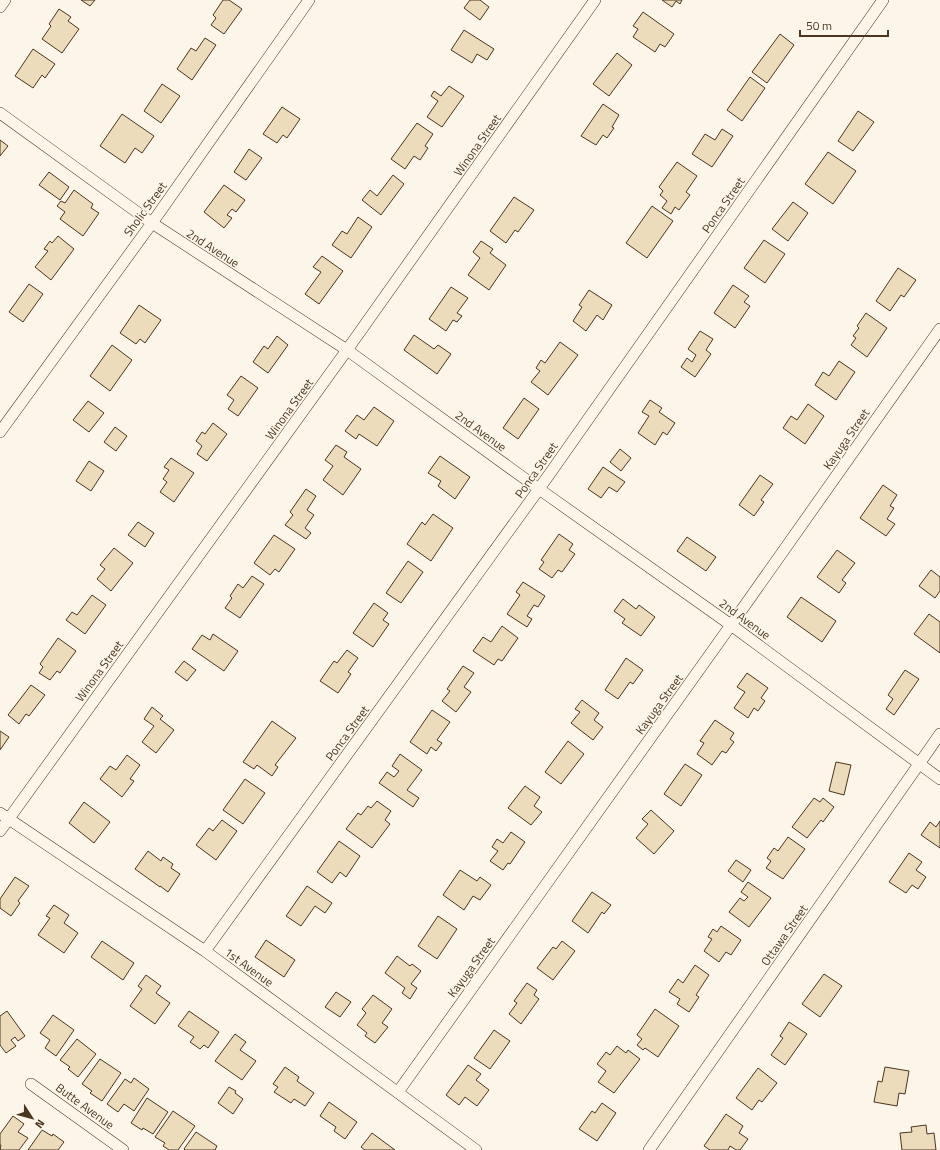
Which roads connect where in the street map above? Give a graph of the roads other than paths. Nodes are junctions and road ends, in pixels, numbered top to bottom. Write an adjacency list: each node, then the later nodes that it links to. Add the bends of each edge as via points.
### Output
1 (5, 0): 5 (street)
2 (309, 0): 7 (street, Sholic Street)
3 (595, 0): 9 (street, Winona Street)
4 (883, 0): 11 (street, Ponca Street)
5 (0, 7)
6 (0, 113): 7 (street, 2nd Avenue)
7 (152, 223): 9 (street, 2nd Avenue); 10 (street, Sholic Street)
8 (940, 329): 12 (street, Kayuga Street)
9 (347, 350): 11 (street, 2nd Avenue); 16 (street, Winona Street)
10 (0, 432)
11 (539, 489): 12 (street, 2nd Avenue); 18 (street, Ponca Street)
12 (731, 625): 14 (street, 2nd Avenue); 20 (street, Kayuga Street)
13 (940, 734): 14 (street, Ottawa Street)
14 (919, 764): 15 (street, 2nd Avenue); 23 (street, Ottawa Street)
15 (940, 779)
16 (4, 816): 17 (street, Winona Street); 18 (street, 1st Avenue)
17 (0, 831)
18 (205, 951): 20 (street, 1st Avenue)
19 (31, 1084): 21 (street, Butte Avenue)
20 (398, 1092): 22 (street, 1st Avenue)
21 (123, 1150)
22 (476, 1150)
23 (649, 1150)

